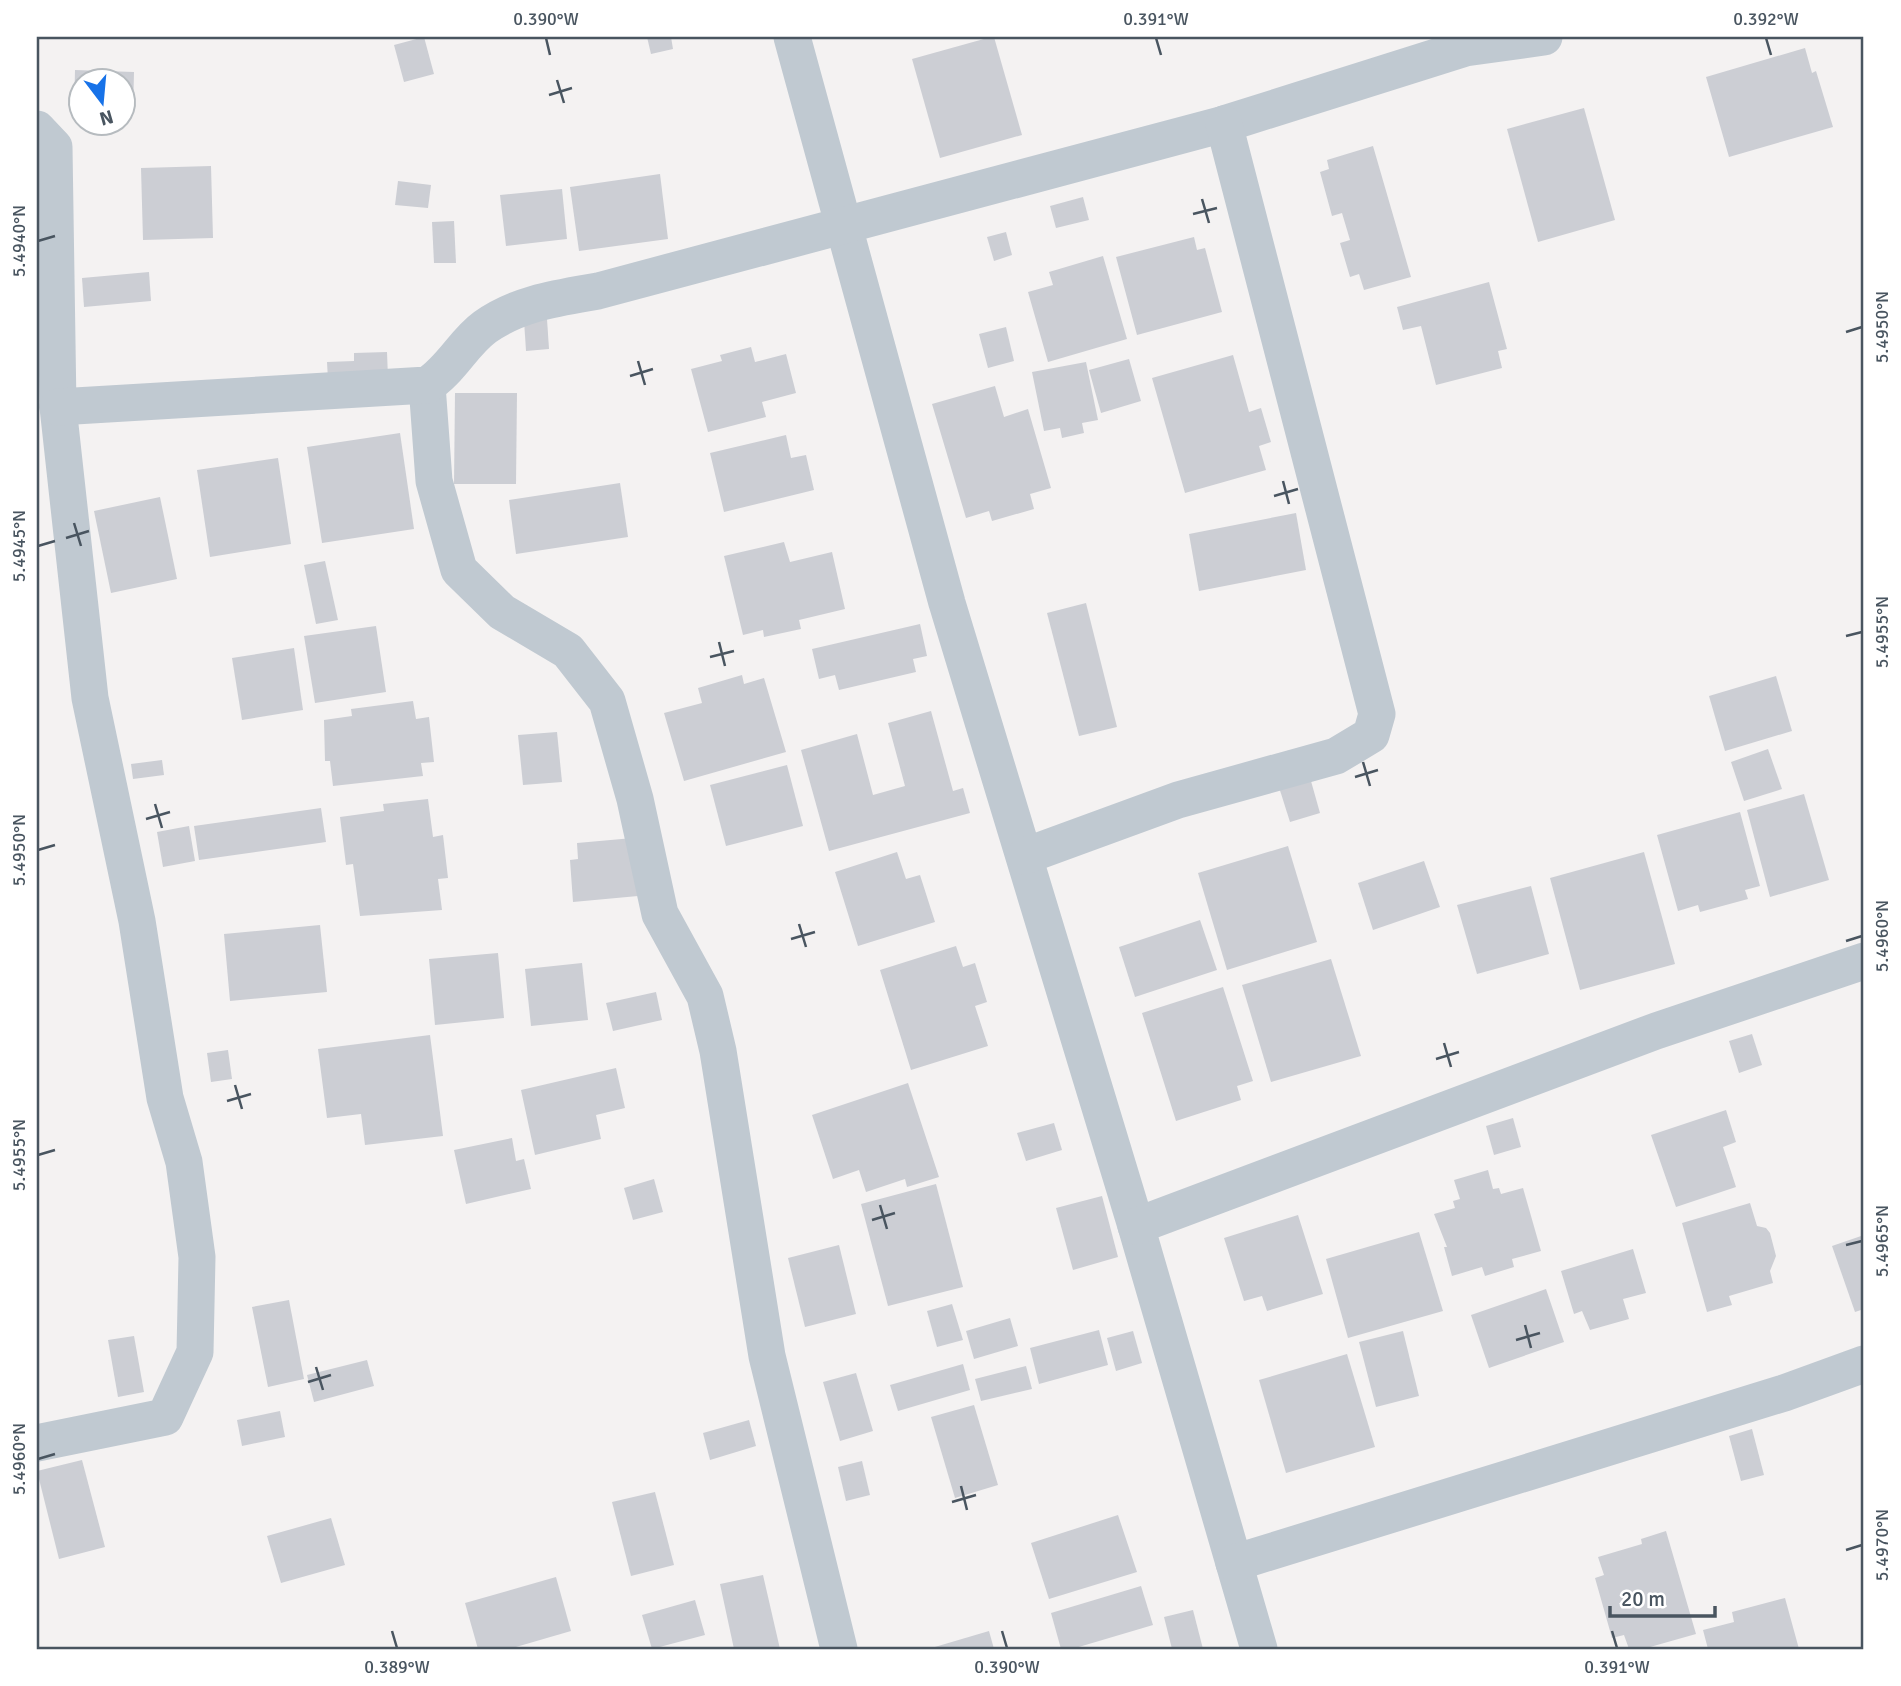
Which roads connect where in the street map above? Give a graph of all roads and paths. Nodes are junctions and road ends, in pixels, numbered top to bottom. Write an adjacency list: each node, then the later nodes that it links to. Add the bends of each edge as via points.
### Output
1 (792, 37): 5 (street)
2 (1544, 37): 3 (street, via 1465,48)
3 (1224, 124): 5 (street); 8 (street, via 1377,714 1371,735 1336,756 1178,800)
4 (37, 129): 7 (street, via 54,147)
5 (842, 226): 6 (street, via 598,291 531,303 483,328 444,374); 8 (street, via 947,603)
6 (427, 386): 7 (street); 14 (street, via 434,481 459,570 502,612 568,651 607,701 635,799 660,914 705,996 767,1356)
7 (58, 407): 12 (street, via 90,698 137,920 164,1098 184,1162 197,1270 195,1352 164,1417)
8 (1025, 856): 10 (street)
9 (1864, 961): 10 (street, via 1656,1031)
10 (1136, 1227): 13 (street)
11 (1864, 1364): 13 (street, via 1784,1393)
12 (37, 1443)
13 (1234, 1563): 15 (street)
14 (839, 1649)
15 (1259, 1649)

